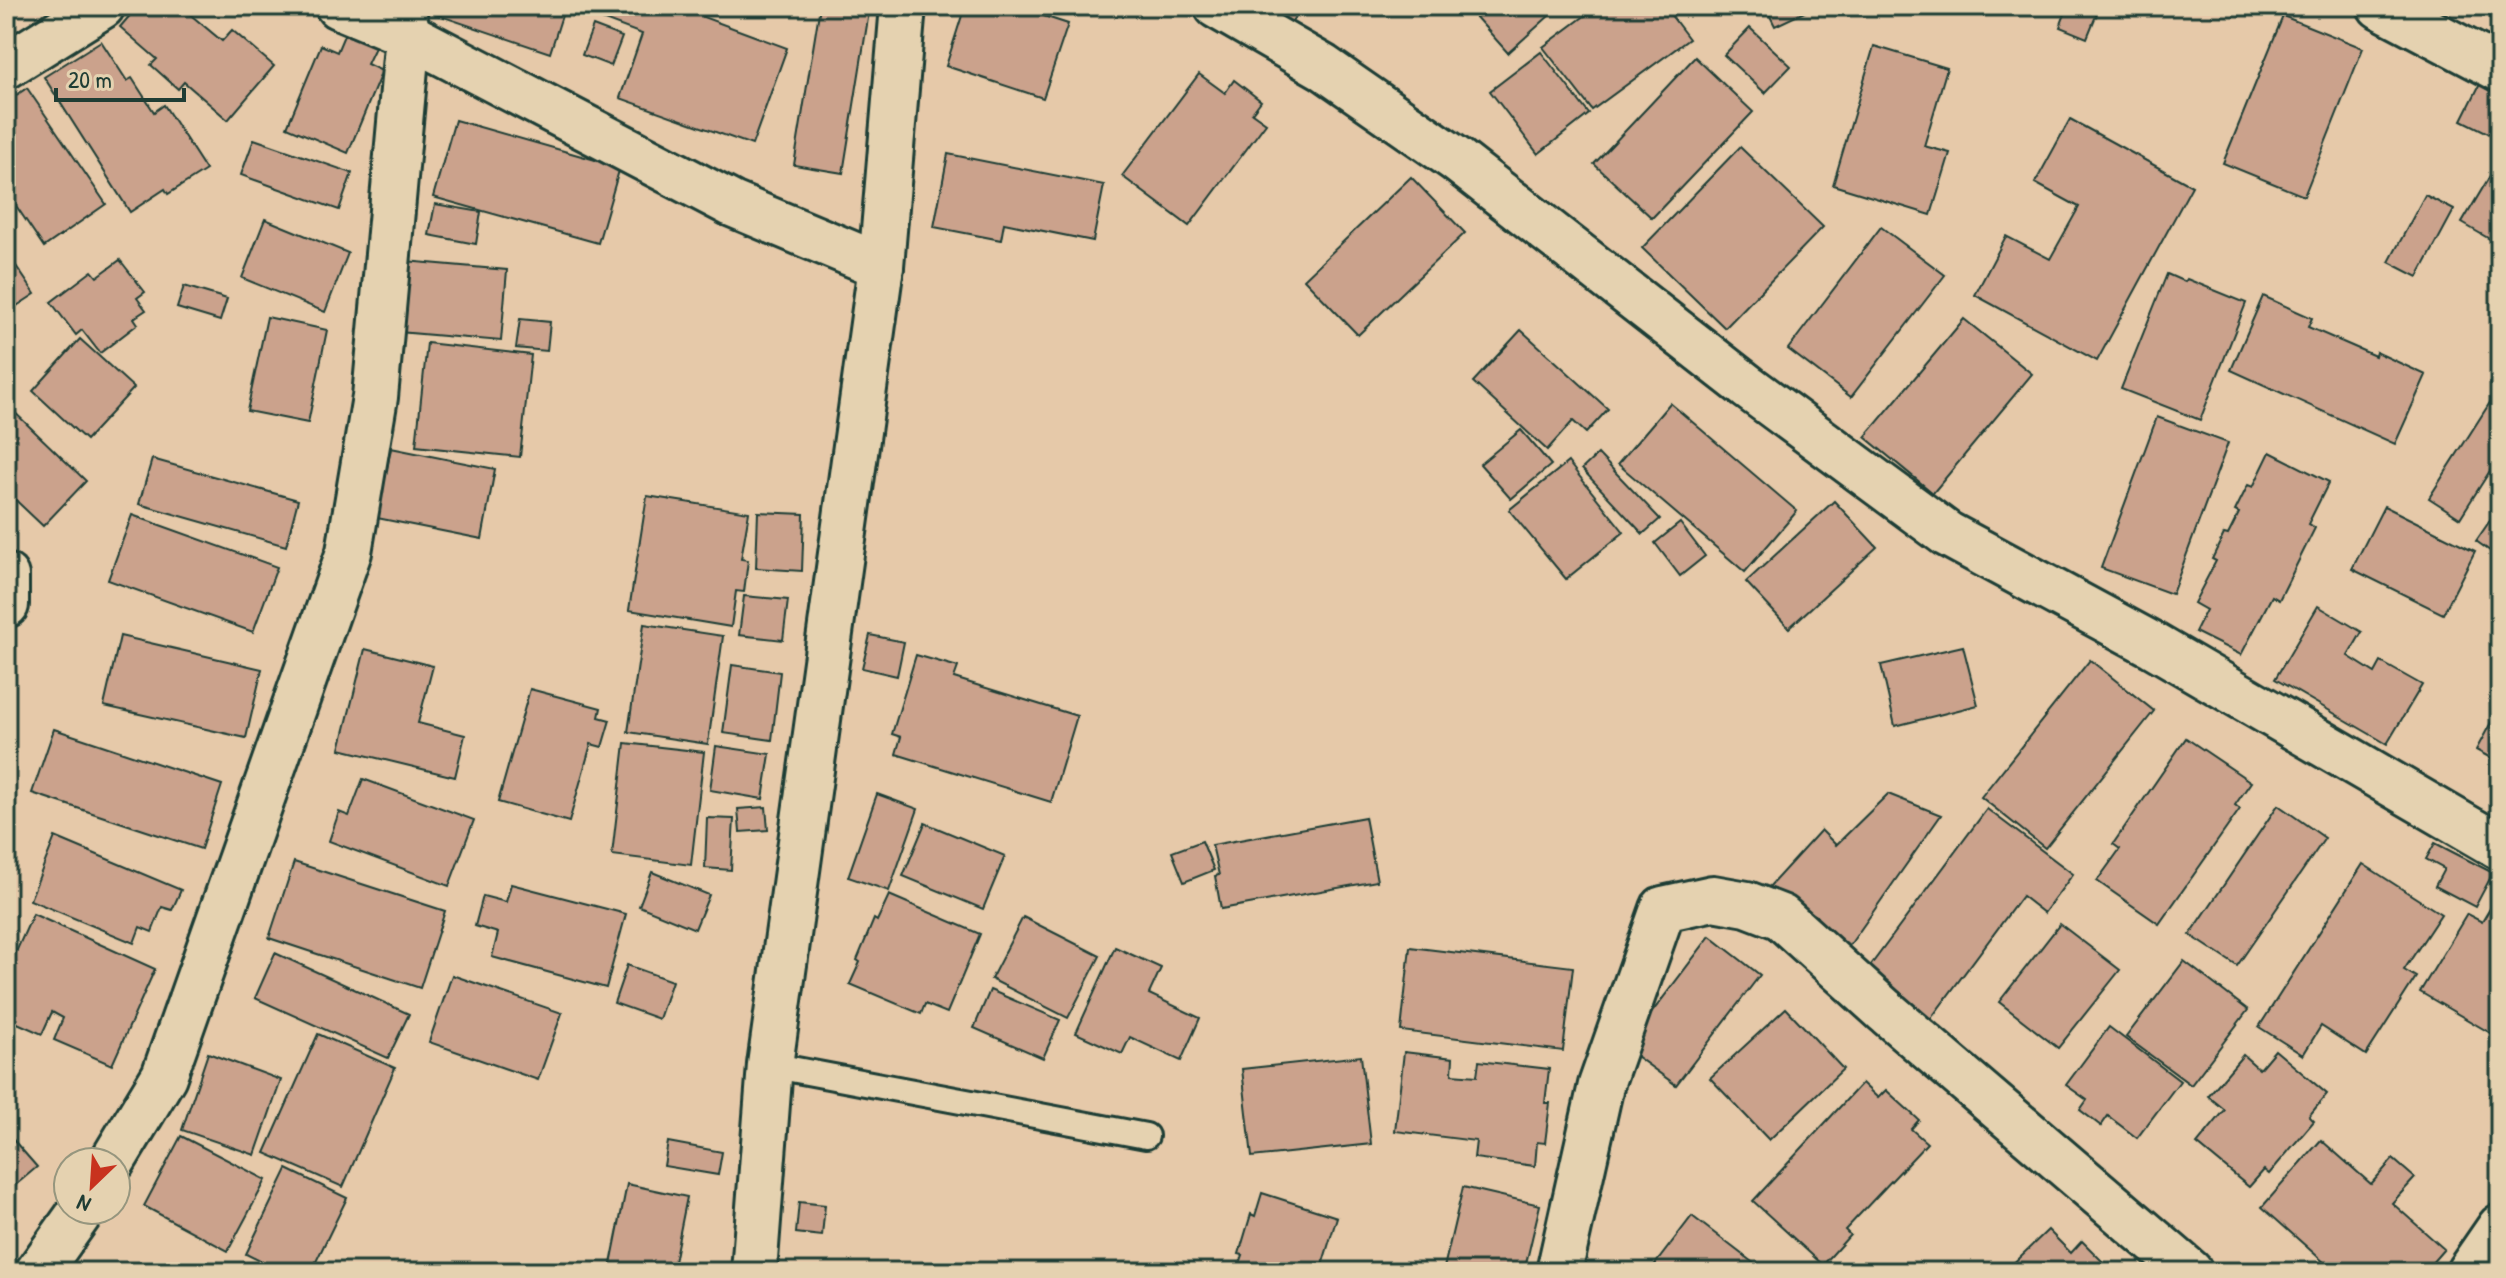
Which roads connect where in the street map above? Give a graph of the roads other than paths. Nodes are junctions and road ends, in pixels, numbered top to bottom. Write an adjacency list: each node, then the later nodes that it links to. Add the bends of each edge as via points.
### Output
1 (102, 6): 7 (street)
2 (338, 6): 6 (street)
3 (903, 6): 9 (street)
4 (1217, 6): 12 (street, via 1323,67 1457,160 1947,534 2153,645)
5 (2380, 6): 8 (street)
6 (405, 21): 9 (street, via 732,204); 15 (street, via 375,397 349,552 164,1076)
7 (6, 66)
8 (2500, 69)
9 (881, 266): 13 (street)
10 (6, 576): 11 (street)
11 (6, 605)
12 (2500, 847)
13 (770, 1065): 14 (lane); 19 (street)
14 (1146, 1136)
15 (122, 1146)
16 (71, 1226): 18 (street)
17 (2500, 1227): 22 (street)
18 (38, 1272)
19 (754, 1272)
20 (1559, 1272): 21 (street, via 1601,1085 1663,909 1713,898 1781,917)
21 (2190, 1272)
22 (2469, 1272)

